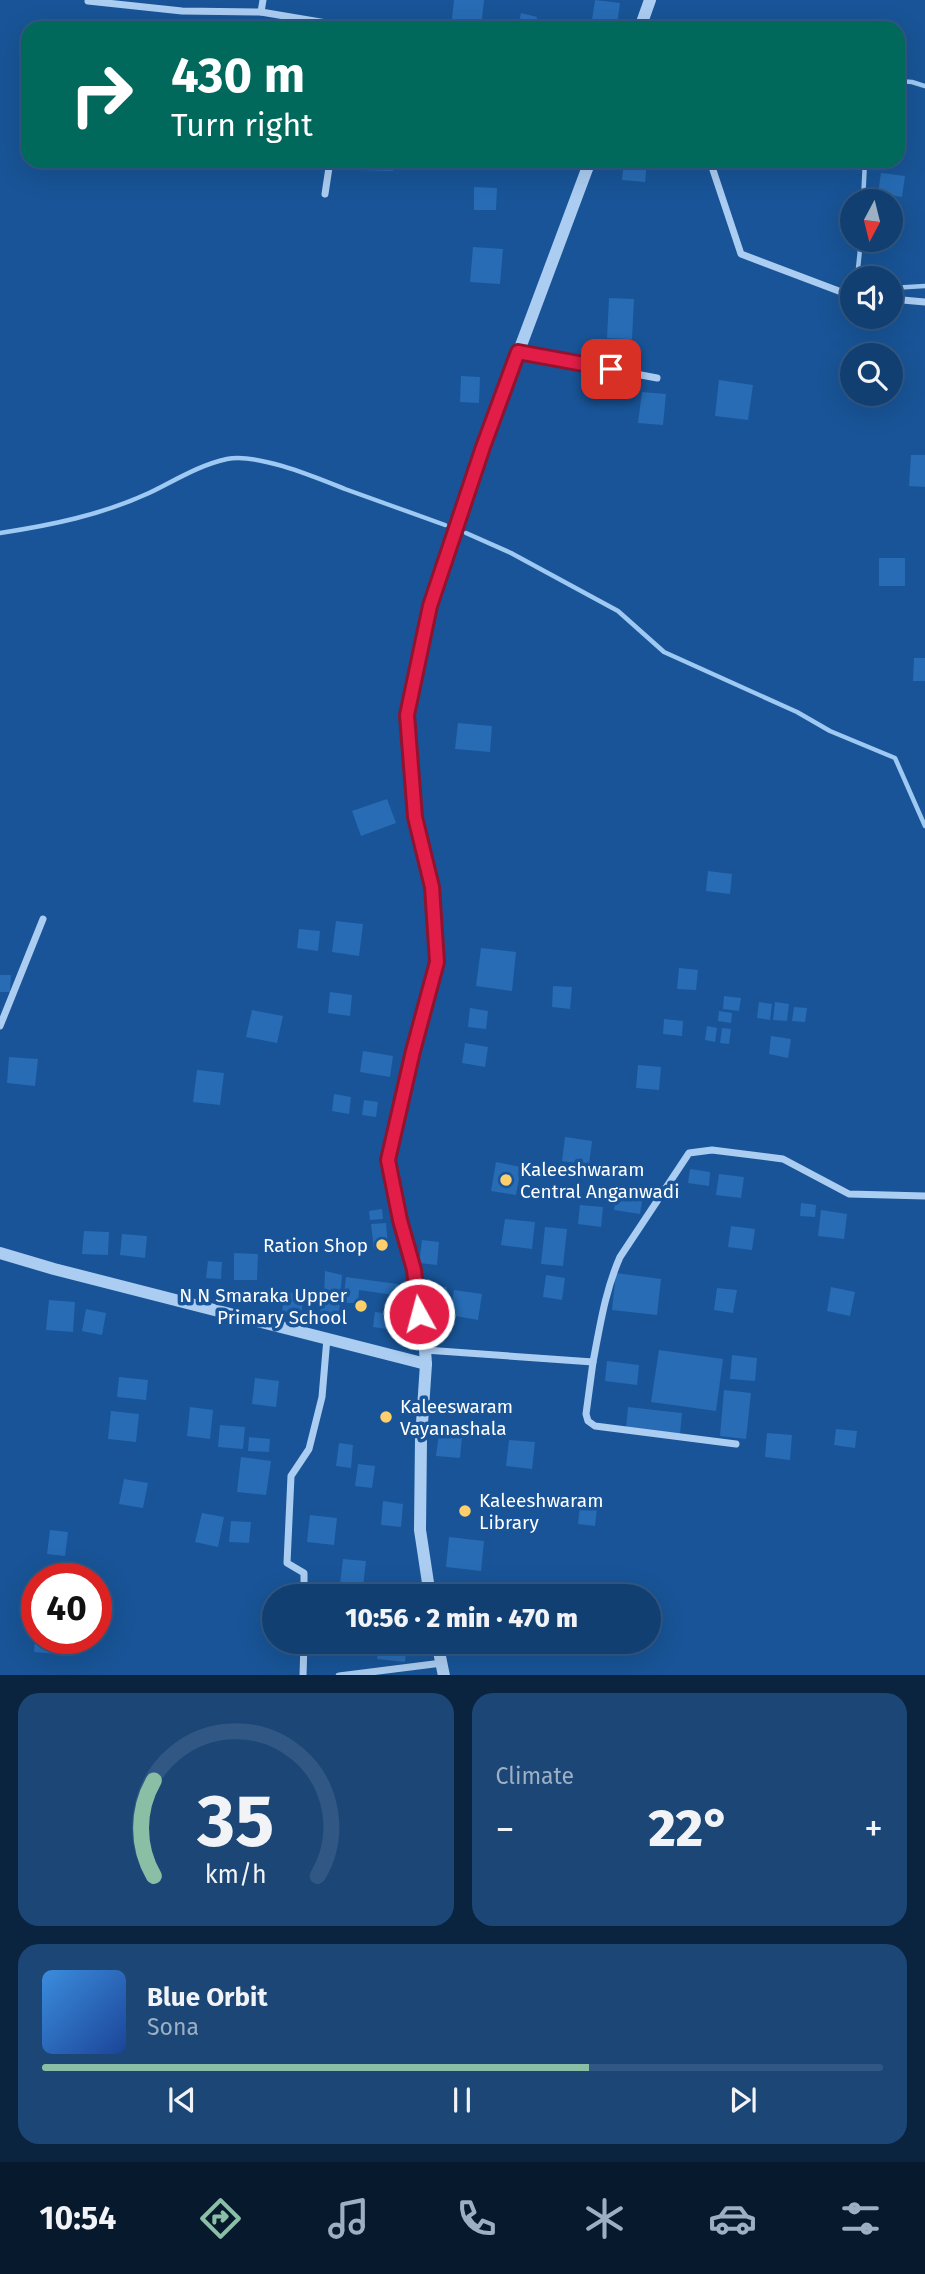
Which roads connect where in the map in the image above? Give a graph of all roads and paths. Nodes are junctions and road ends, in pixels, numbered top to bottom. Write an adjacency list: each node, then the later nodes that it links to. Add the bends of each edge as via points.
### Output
1 (263, 0): 4 (street)
2 (650, 0): 6 (street)
3 (88, 1): 4 (street, via 181,11)
4 (261, 12): 5 (street)
5 (310, 21)
6 (642, 21)
7 (329, 168): 10 (street)
8 (587, 168): 14 (street)
9 (712, 168): 11 (street, via 741,254)
10 (325, 194)
11 (840, 291)
12 (903, 300): 13 (street)
13 (925, 302)
14 (518, 352): 15 (street); 21 (street, via 430,606 407,715 415,817 432,887 437,962 388,1160 414,1270)
15 (657, 377)
16 (43, 919): 17 (street)
17 (0, 1027)
18 (925, 1196): 22 (street, via 849,1194 783,1159 712,1150 688,1153 612,1275)
19 (0, 1253): 20 (street)
20 (327, 1338): 23 (street); 25 (street, via 322,1397 309,1449 291,1476 288,1563 304,1573)
21 (425, 1350): 22 (street); 23 (street)
22 (593, 1362): 24 (street, via 586,1414 595,1426)
23 (426, 1364): 26 (street, via 420,1530)
24 (736, 1444)
25 (304, 1584)
26 (428, 1584)
27 (304, 1654): 29 (street)
28 (443, 1669): 30 (street)
29 (303, 1675)
30 (339, 1675)

